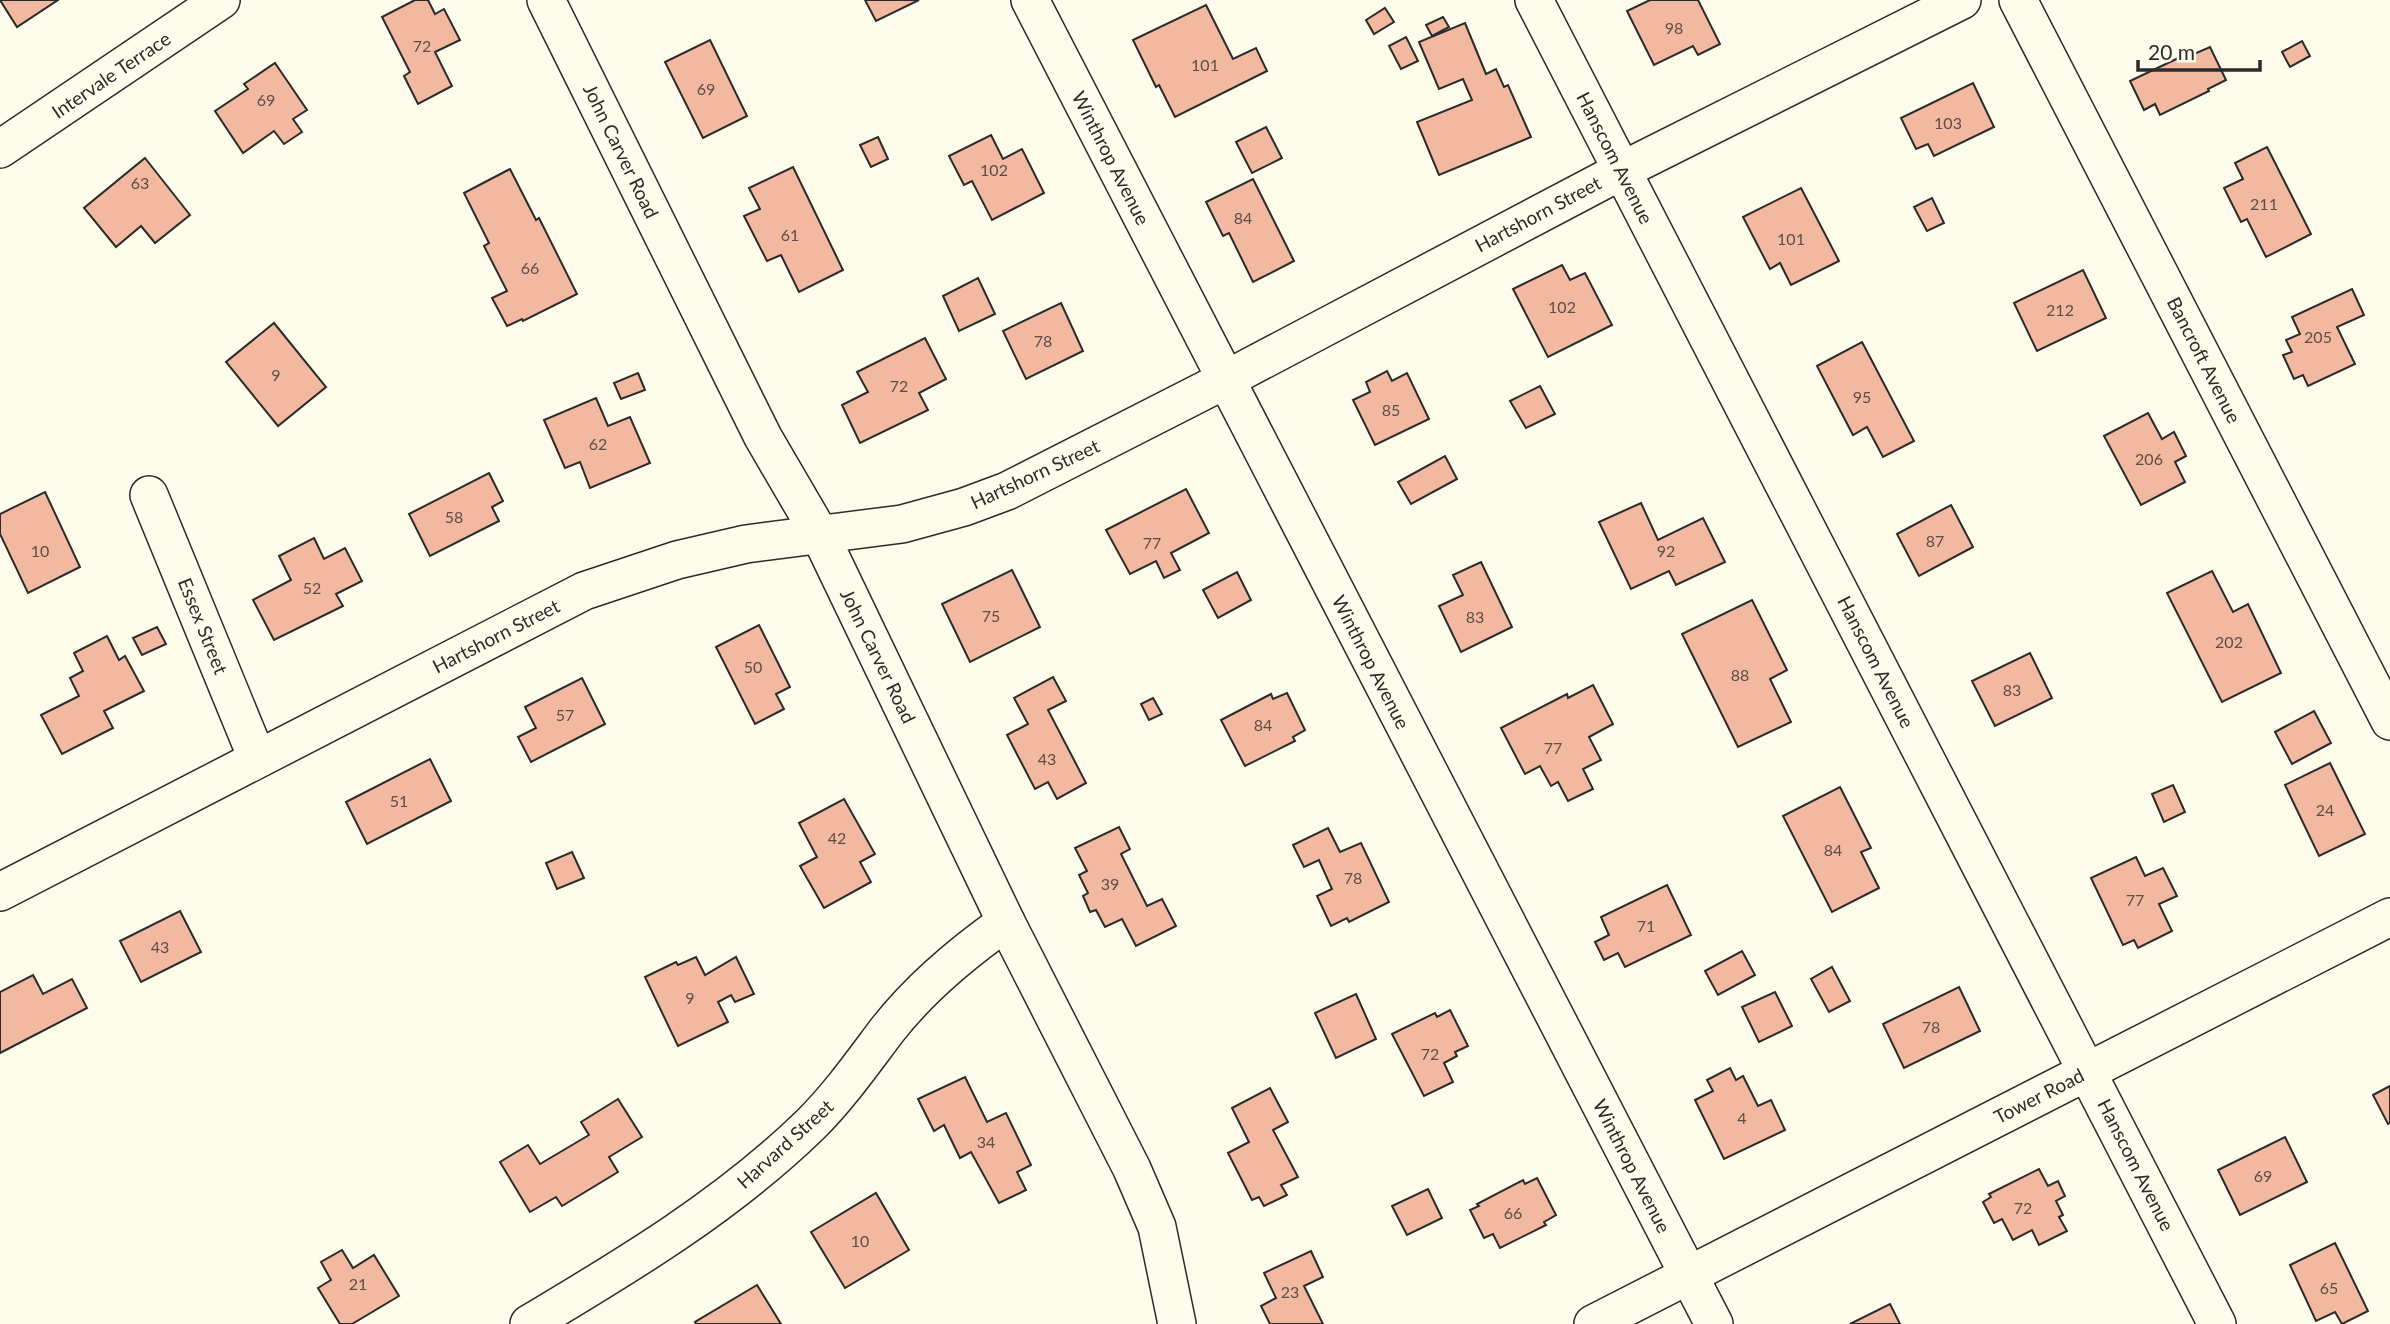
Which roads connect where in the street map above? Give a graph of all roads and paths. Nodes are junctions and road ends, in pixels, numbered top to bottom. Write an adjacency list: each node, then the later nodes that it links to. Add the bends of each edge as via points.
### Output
1 (221, 0): 7 (street, Intervale Terrace)
2 (546, 0): 11 (street, John Carver Road, via 763,437)
3 (1030, 0): 9 (street, Winthrop Avenue)
4 (1534, 0): 8 (street, Hanscom Avenue)
5 (1962, 0): 8 (street, Hartshorn Street)
6 (2018, 0): 12 (street, Bancroft Avenue)
7 (0, 149)
8 (1621, 171): 9 (street, Hartshorn Street); 17 (street, Hanscom Avenue)
9 (1225, 380): 11 (street, Hartshorn Street, via 1046,473 964,508 884,527); 18 (street, Winthrop Avenue)
10 (149, 495): 13 (street, Essex Street)
11 (818, 533): 13 (street, Hartshorn Street, via 677,560 584,591); 16 (street, John Carver Road)
12 (2390, 721)
13 (257, 758): 14 (street, Hartshorn Street)
14 (0, 892)
15 (2390, 917): 17 (street, Tower Road)
16 (1006, 922): 19 (street, Harvard Street, via 955,959 921,993 831,1104 755,1174 674,1234); 20 (street, John Carver Road, via 1150,1207)
17 (2088, 1071): 18 (street, Tower Road); 23 (street, Hanscom Avenue)
18 (1688, 1275): 21 (street, Tower Road); 22 (street, Winthrop Avenue)
19 (528, 1324)
20 (1177, 1324)
21 (1593, 1324)
22 (1714, 1324)
23 (2217, 1324)

